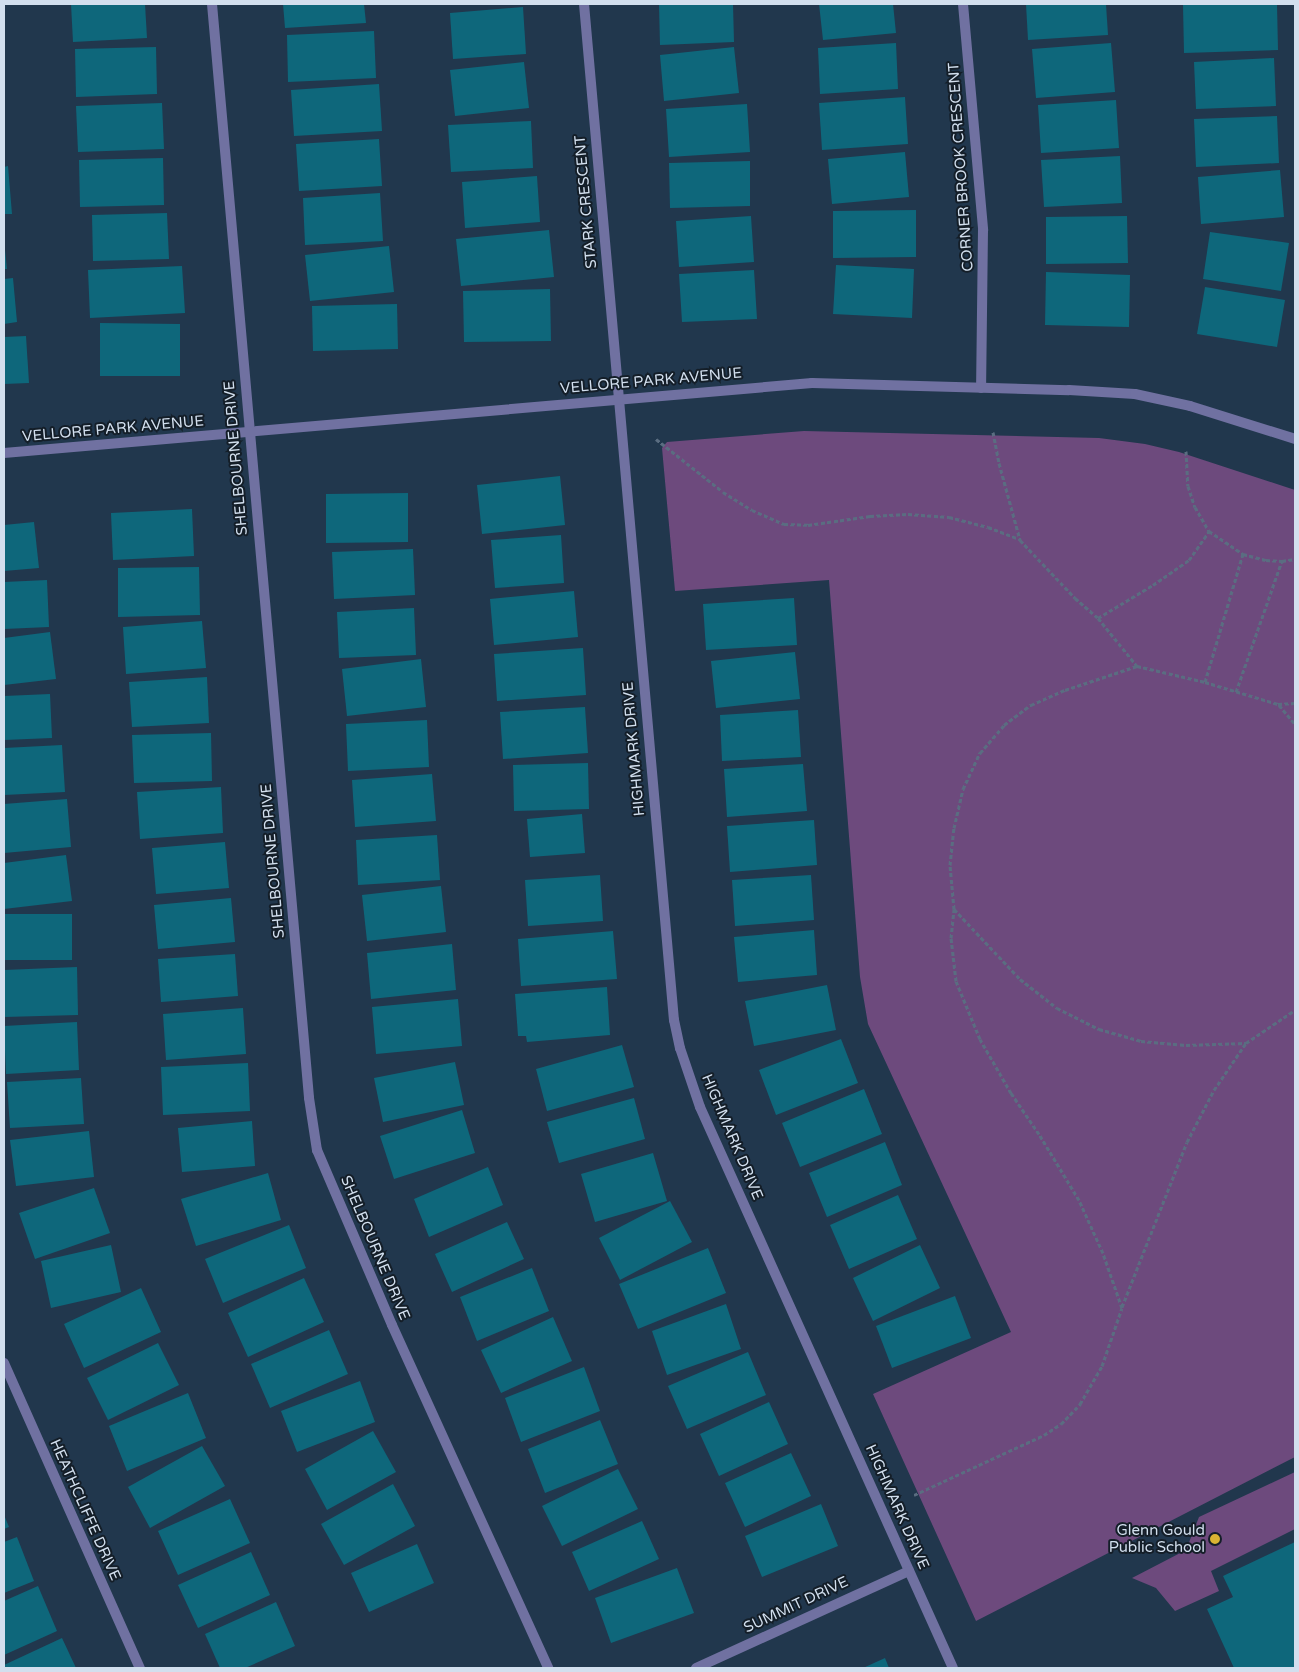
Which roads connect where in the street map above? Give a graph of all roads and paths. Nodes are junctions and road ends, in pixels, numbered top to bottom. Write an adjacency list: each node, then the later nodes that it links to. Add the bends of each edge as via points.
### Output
1 (212, 4): 6 (street, SHELBOURNE DRIVE)
2 (584, 4): 5 (street, STARK CRESCENT)
3 (963, 4): 4 (street, CORNER BROOK CRESCENT, via 983,230)
4 (981, 388): 5 (street, VELLORE PARK AVENUE, via 812,382); 9 (street, VELLORE PARK AVENUE, via 1135,394 1190,406)
5 (618, 398): 6 (street, VELLORE PARK AVENUE); 30 (street, HIGHMARK DRIVE, via 674,1020 680,1048 700,1107)
6 (249, 432): 11 (street, VELLORE PARK AVENUE); 32 (street, SHELBOURNE DRIVE, via 309,1098 317,1150 396,1334)
7 (993, 432): 13 (path)
8 (656, 439): 13 (path, via 723,492 784,524 808,525 908,514 950,517)
9 (1295, 439)
10 (1186, 451): 12 (path, via 1188,486 1195,507)
11 (4, 453)
12 (1209, 531): 14 (path); 17 (path, via 1189,560)
13 (1020, 540): 17 (path)
14 (1243, 554): 16 (path); 19 (path)
15 (1295, 559): 16 (path)
16 (1282, 561): 20 (path)
17 (1098, 618): 18 (path)
18 (1137, 666): 19 (path); 24 (path, via 1031,705 1004,725 980,752 963,789 954,828 950,865)
19 (1205, 682): 20 (path)
20 (1236, 692): 22 (path)
21 (1295, 703): 22 (path)
22 (1278, 704): 23 (path)
23 (1295, 724)
24 (954, 909): 26 (path, via 1020,978 1057,1008 1099,1029 1141,1041 1186,1045); 27 (path, via 951,938 956,981 980,1039 1079,1200 1103,1253)
25 (1295, 1010): 26 (path)
26 (1246, 1043): 27 (path, via 1214,1090 1187,1142)
27 (1122, 1308): 29 (path, via 1102,1366 1080,1404 1061,1424 1044,1435)
28 (4, 1363): 31 (street, HEATHCLIFFE DRIVE)
29 (914, 1495)
30 (909, 1571): 33 (street, SUMMIT DRIVE); 34 (street, HIGHMARK DRIVE)
31 (140, 1668)
32 (548, 1668)
33 (696, 1668)
34 (954, 1668)

